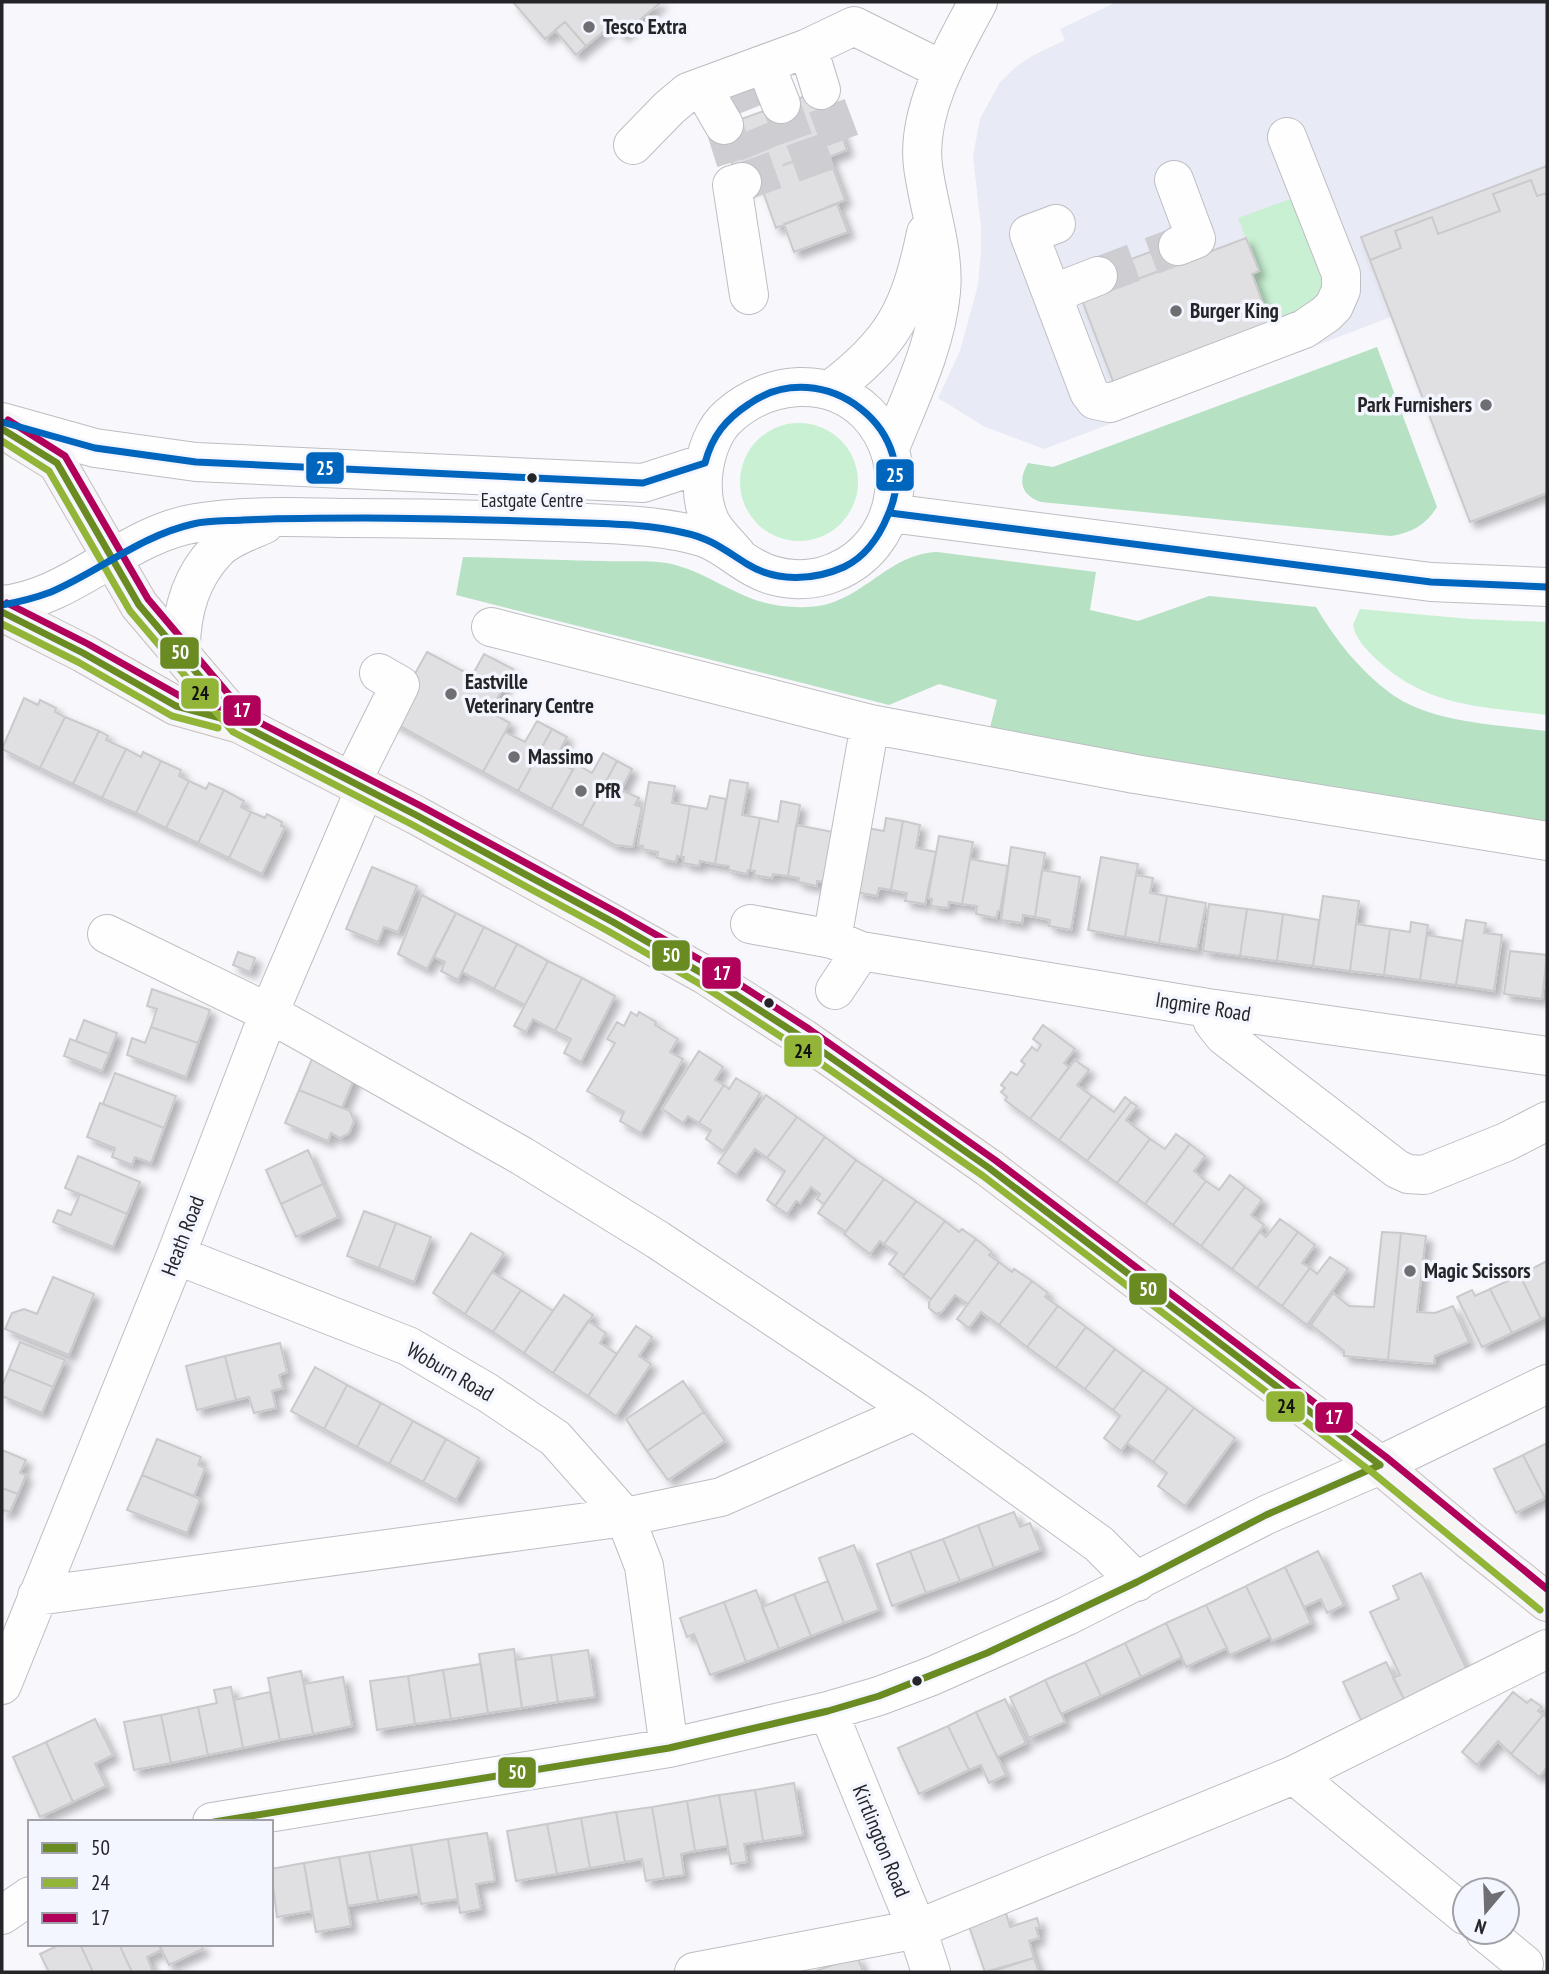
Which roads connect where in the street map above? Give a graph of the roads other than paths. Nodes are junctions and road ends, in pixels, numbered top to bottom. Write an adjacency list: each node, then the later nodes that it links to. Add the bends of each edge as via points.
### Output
1 (978, 2): 4 (street)
2 (808, 48): 3 (street); 4 (street, via 854,26); 6 (street)
3 (765, 64): 5 (street); 7 (street)
4 (942, 70): 13 (street, via 923,139 922,163)
5 (702, 87): 8 (street); 10 (street, via 678,99)
6 (821, 90)
7 (781, 104)
8 (724, 125)
9 (1287, 137): 17 (street, via 1340,274 1338,299 1315,322 1106,403 1095,400 1089,391)
10 (633, 145)
11 (1174, 180): 15 (street, via 1196,239)
12 (742, 182): 18 (street, via 732,185)
13 (931, 211): 19 (street, via 912,291 899,319 861,366); 22 (street, via 942,289 938,318)
14 (1056, 224): 17 (street, via 1029,233)
15 (1178, 246)
16 (1098, 276): 17 (street)
17 (1052, 294)
18 (749, 295)
19 (830, 390): 22 (street, via 865,412); 23 (street, via 774,389 753,400 729,415 715,434)
20 (2, 422): 23 (street, via 95,448 196,462 643,483)
21 (2, 429): 27 (main road, via 58,463)
22 (890, 448): 24 (street, via 896,482)
23 (705, 463): 26 (street, via 702,485 711,524)
24 (890, 513): 26 (street, via 884,530 860,559 833,573 803,580 780,577 755,569); 28 (street, via 1431,582)
25 (279, 517): 26 (street, via 639,525 708,539); 27 (street, via 196,523 153,536); 32 (street, via 218,548 194,582 184,614)
26 (737, 555)
27 (111, 557): 29 (street, via 47,595); 32 (main road, via 139,605)
28 (1547, 587)
29 (2, 605)
30 (2, 612): 34 (main road, via 176,706)
31 (491, 627): 35 (street)
32 (181, 655): 34 (main road)
33 (379, 673): 36 (street, Heath Road, via 400,685)
34 (240, 723): 36 (main road)
35 (870, 724): 37 (street, via 1148,777); 40 (street)
36 (359, 785): 43 (street, Heath Road); 49 (main road, via 613,922 803,1038 989,1168)
37 (1547, 841)
38 (750, 924): 40 (street, Ingmire Road)
39 (107, 933): 43 (street)
40 (846, 945): 41 (street); 42 (street, Ingmire Road)
41 (835, 990)
42 (1208, 1008): 44 (street, Ingmire Road); 45 (street, via 1224,1036 1408,1174 1424,1175)
43 (270, 1013): 46 (street, Heath Road); 48 (street, via 522,1156 658,1240)
44 (1547, 1056)
45 (1547, 1121)
46 (176, 1255): 50 (street, Woburn Road, via 408,1346 555,1438); 52 (street, Heath Road)
47 (1547, 1384): 49 (street)
48 (915, 1411): 50 (street, via 720,1497); 51 (street, via 1099,1544)
49 (1380, 1465): 51 (street, via 1266,1515); 53 (main road)
50 (625, 1517): 52 (street); 57 (street, Woburn Road, via 644,1566)
51 (1137, 1582): 56 (street, via 932,1676)
52 (37, 1596): 55 (street, Heath Road)
53 (1547, 1602)
54 (1547, 1649): 58 (street)
55 (2, 1685)
56 (828, 1711): 57 (street); 63 (street, Kirtlington Road)
57 (669, 1748): 59 (street)
58 (1294, 1775): 61 (street); 63 (street)
59 (224, 1820)
60 (28, 1897): 62 (street)
61 (1451, 1904)
62 (2, 1915)
63 (917, 1929): 66 (street); 67 (street, Kirtlington Road)
64 (1502, 1946): 65 (street)
65 (1524, 1964)
66 (694, 1972)
67 (931, 1972)

